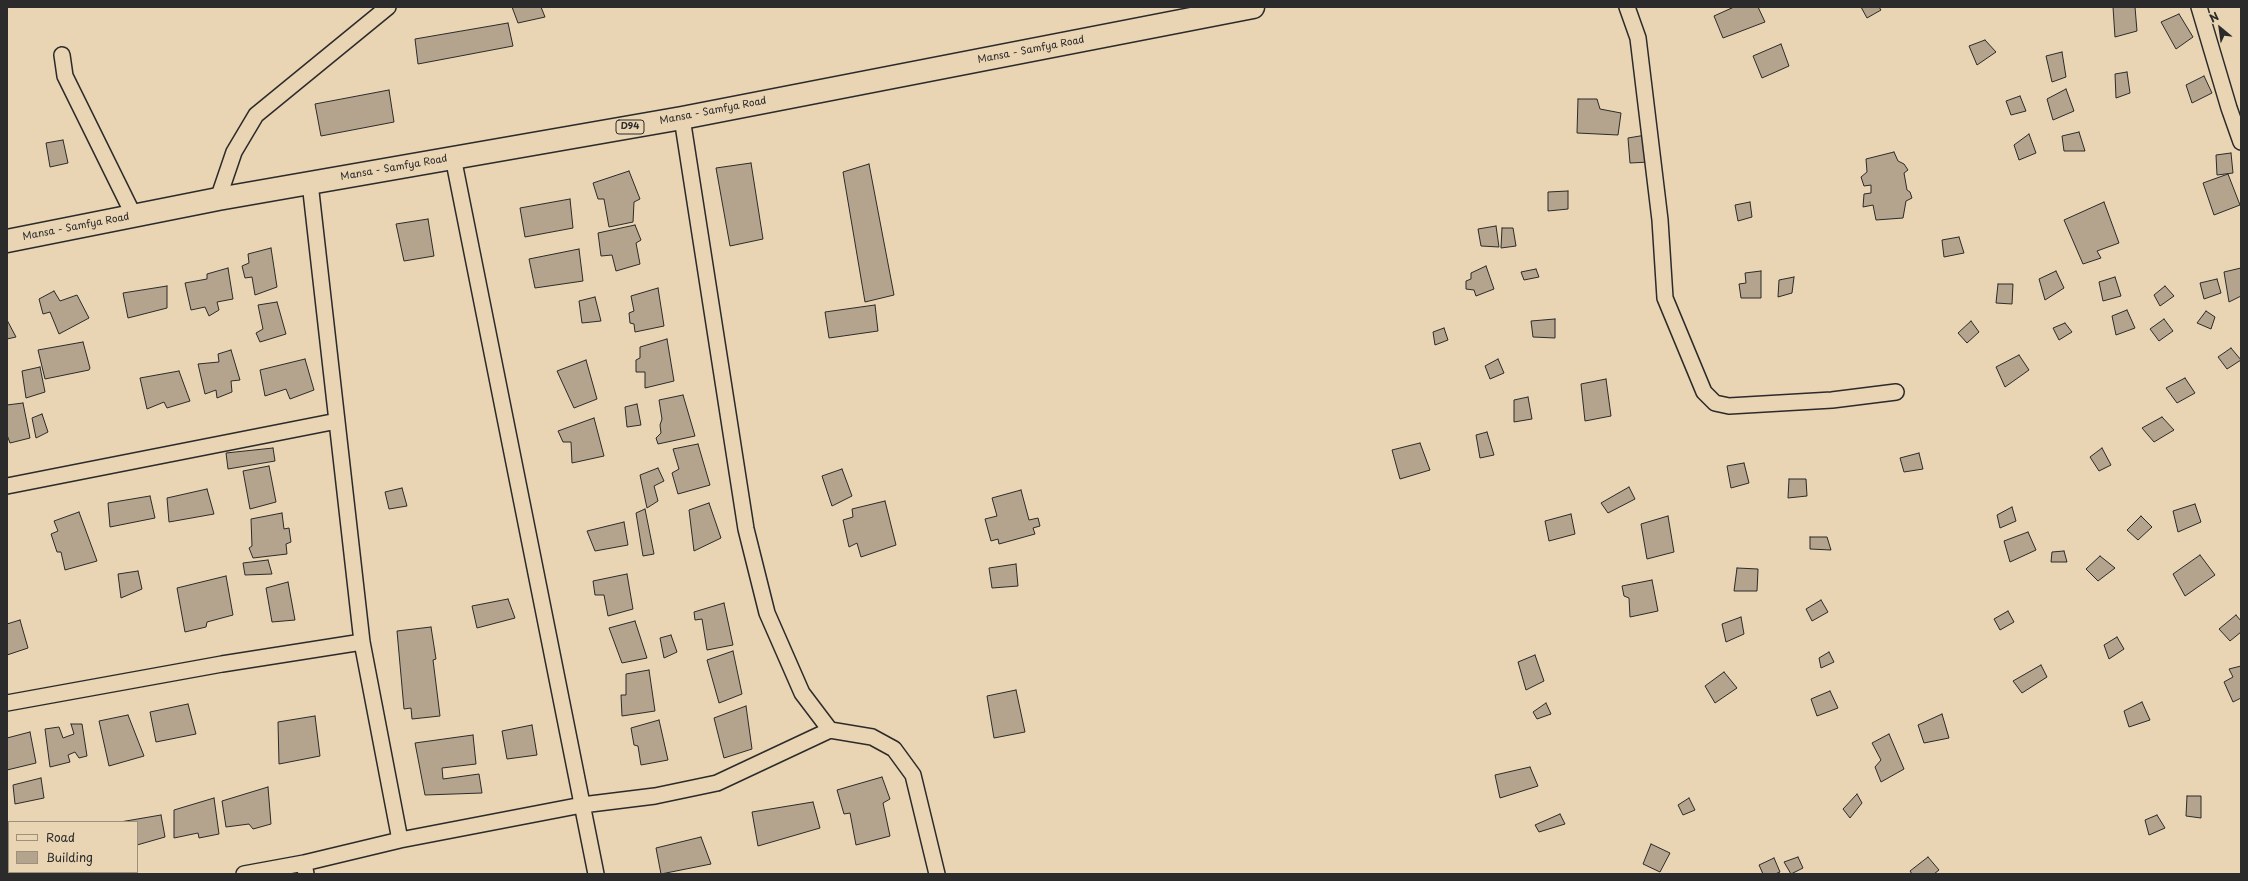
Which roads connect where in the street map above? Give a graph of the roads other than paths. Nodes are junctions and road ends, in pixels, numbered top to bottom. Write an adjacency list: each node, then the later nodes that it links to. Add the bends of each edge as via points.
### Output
1 (388, 7): 10 (street, via 256,115 234,152)
2 (1253, 7): 6 (main road, Mansa - Samfya Road / D94)
3 (1627, 7): 13 (street, via 1638,38 1660,220 1665,298 1704,392 1715,403 1729,406 1832,400)
4 (2199, 7): 7 (street)
5 (62, 54): 11 (street, via 65,76)
6 (682, 118): 8 (main road, Mansa - Samfya Road / D94); 18 (street, via 746,529 767,614 802,694)
7 (2241, 142)
8 (453, 157): 9 (main road, Mansa - Samfya Road / D94); 19 (street)
9 (310, 183): 10 (main road, Mansa - Samfya Road / D94); 14 (street)
10 (218, 199): 11 (main road, Mansa - Samfya Road / D94)
11 (134, 216): 12 (main road, Mansa - Samfya Road / D94)
12 (7, 241)
13 (1896, 392)
14 (337, 421): 15 (street); 16 (street)
15 (7, 486)
16 (362, 642): 17 (street, via 222,664); 20 (street)
17 (7, 703)
18 (830, 730): 19 (street, via 717,783 655,796); 24 (street, via 872,737 894,749 913,775)
19 (582, 806): 20 (street); 23 (street)
20 (400, 840): 21 (street)
21 (305, 868): 22 (street)
22 (244, 874)
23 (596, 874)
24 (937, 874)

